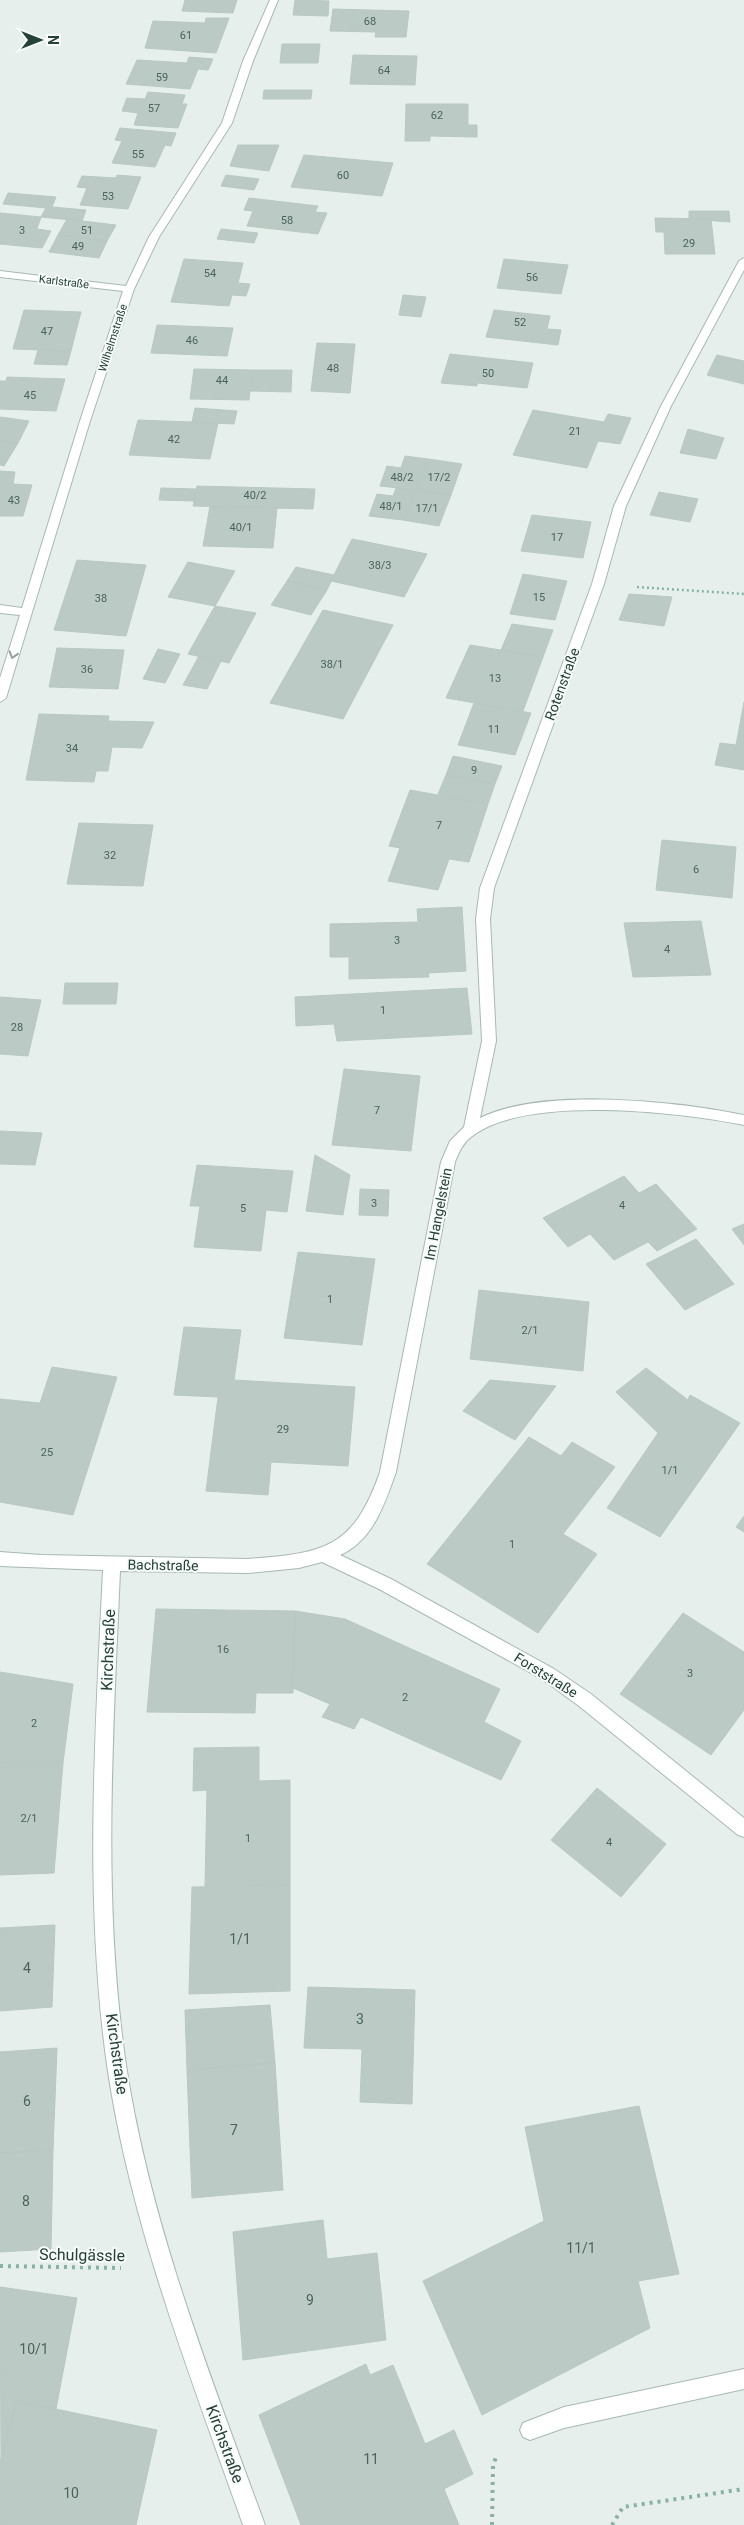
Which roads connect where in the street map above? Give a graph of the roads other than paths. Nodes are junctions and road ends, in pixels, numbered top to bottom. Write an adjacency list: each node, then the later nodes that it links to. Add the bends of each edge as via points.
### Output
1 (274, 0): 4 (street, Wilhelmstraße, via 248,61 227,123 154,237)
2 (744, 261): 9 (street, Rotenstraße, via 651,437 620,506 598,584 487,888 483,919 489,1042)
3 (0, 274): 4 (street, Karlstraße)
4 (129, 289): 6 (street, Wilhelmstraße, via 84,421)
5 (0, 609): 6 (street)
6 (26, 612): 7 (street, Wilhelmstraße, one-way to 7)
7 (0, 698)
8 (744, 1120): 9 (street, Im Hangelstein, via 682,1109 614,1105 507,1115)
9 (470, 1130): 10 (street, Im Hangelstein, via 459,1140 448,1162 388,1472 380,1498 370,1518 356,1534)
10 (325, 1556): 12 (street, Bachstraße, via 248,1566); 13 (street, Forststraße, via 385,1584 548,1674 585,1700)
11 (0, 1559): 12 (street, Bachstraße)
12 (112, 1564): 16 (street, Kirchstraße, via 102,1851 106,1955 117,2064 141,2185 164,2267)
13 (744, 1829)
14 (744, 2379): 15 (street, via 562,2417)
15 (530, 2430)
16 (254, 2525)

